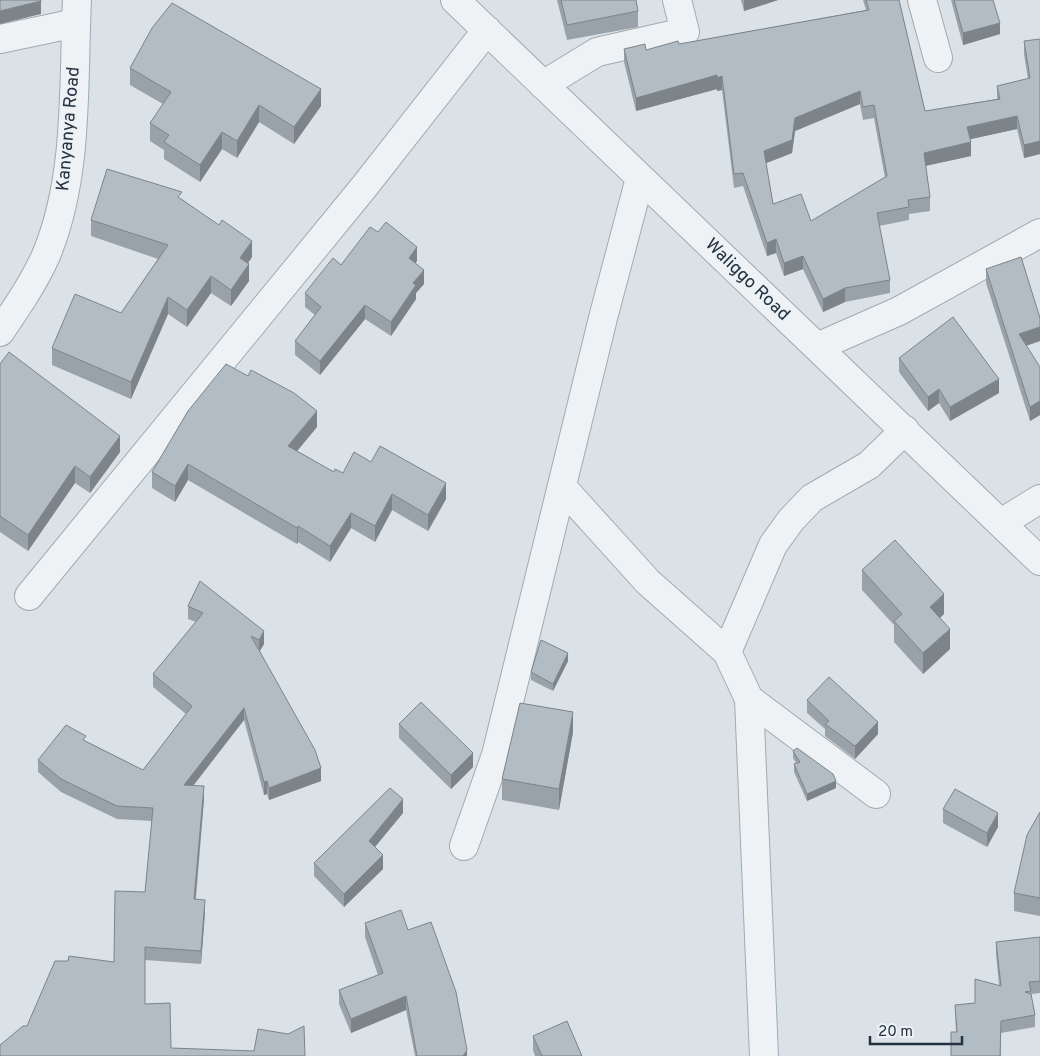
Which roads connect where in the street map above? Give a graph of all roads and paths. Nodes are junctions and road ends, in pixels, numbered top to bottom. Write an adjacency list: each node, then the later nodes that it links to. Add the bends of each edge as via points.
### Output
1 (455, 0): 5 (street, Waliggo Road)
2 (677, 0): 8 (street, via 685,32 597,52)
3 (922, 0): 7 (street)
4 (77, 12): 6 (street); 11 (street, Kanyanya Road, via 70,156 61,212 46,254 23,298)
5 (487, 30): 8 (street, Waliggo Road); 18 (street, via 364,187)
6 (0, 39)
7 (938, 58)
8 (543, 85): 9 (street, Waliggo Road)
9 (640, 178): 12 (street, Waliggo Road); 14 (street, via 602,318)
10 (1040, 233): 12 (street, via 899,312)
11 (0, 332)
12 (817, 347): 13 (street, Waliggo Road)
13 (904, 430): 16 (street, Waliggo Road); 19 (street, via 869,465 812,498 791,520 774,545)
14 (563, 488): 19 (street, via 648,582); 22 (street, via 496,755)
15 (1040, 499): 16 (street)
16 (1001, 523): 17 (street, Waliggo Road)
17 (1040, 561)
18 (29, 596)
19 (727, 652): 20 (street)
20 (749, 699): 21 (street); 23 (street)
21 (876, 794)
22 (464, 846)
23 (764, 1056)

